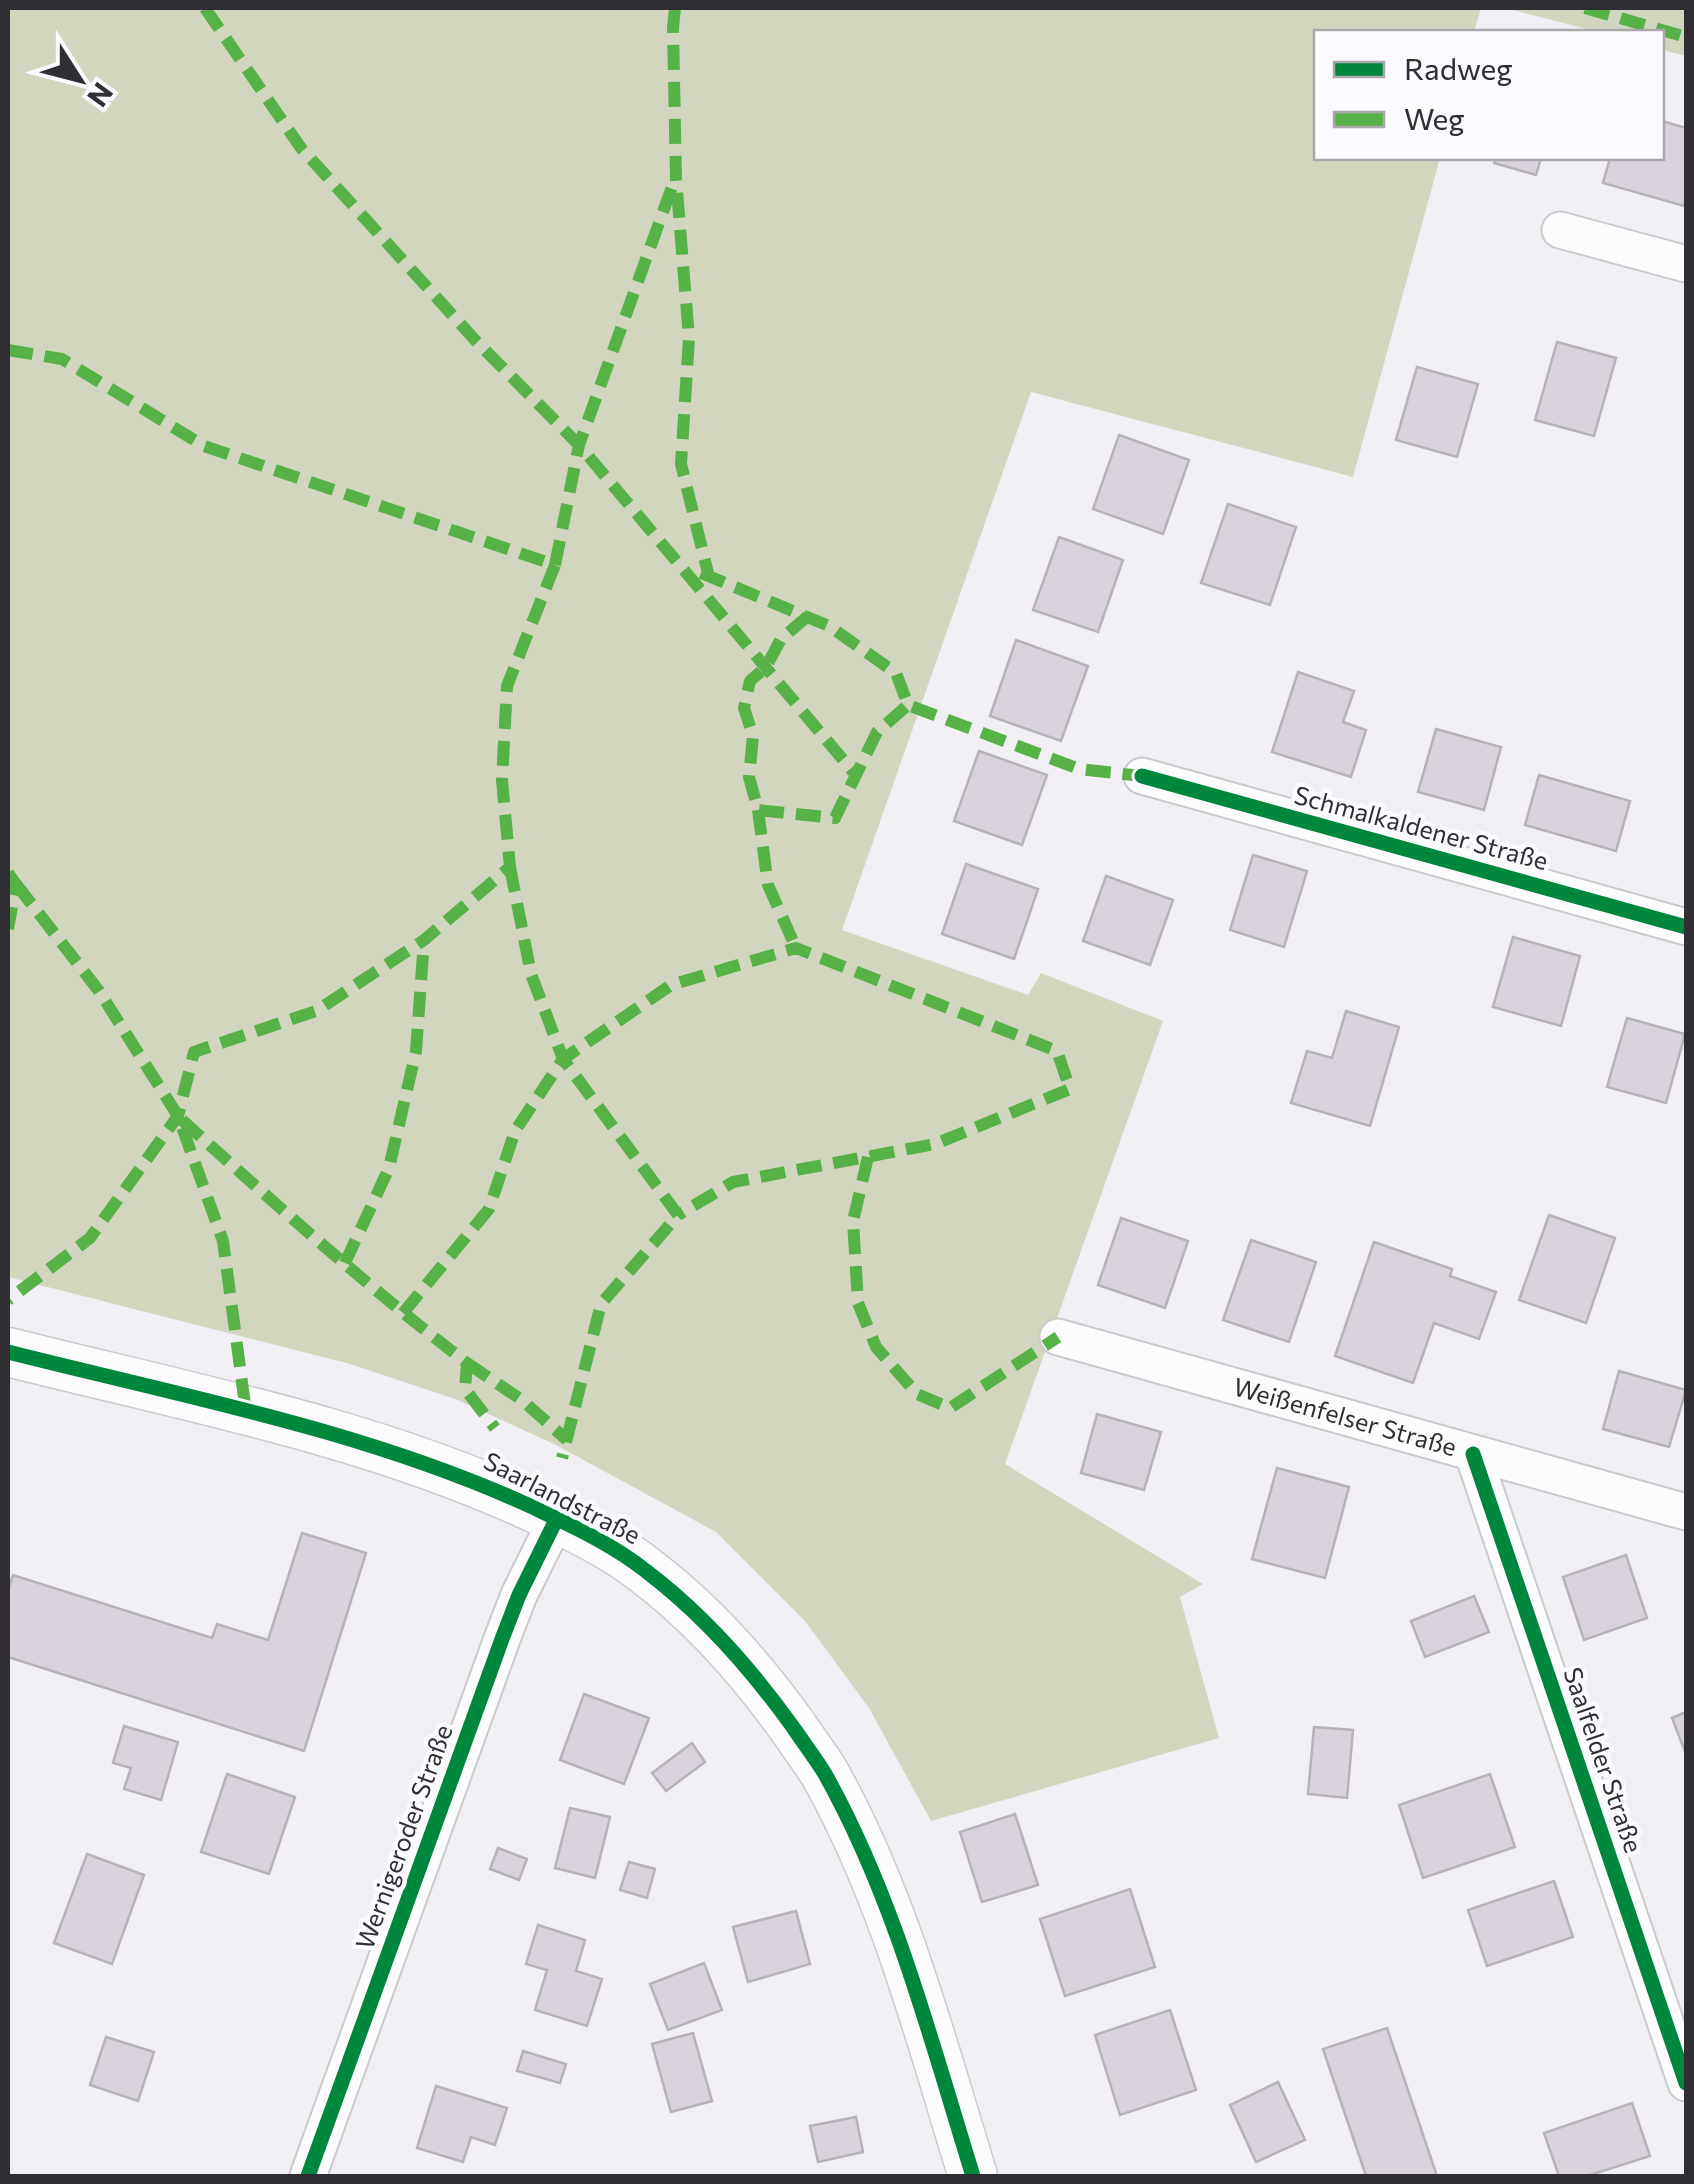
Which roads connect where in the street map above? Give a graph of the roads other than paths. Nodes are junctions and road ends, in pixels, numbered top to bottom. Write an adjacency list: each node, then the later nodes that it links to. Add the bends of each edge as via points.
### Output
1 (1560, 230): 2 (street)
2 (1686, 264)
3 (1142, 776): 4 (street, Schmalkaldener Straße)
4 (1686, 927)
5 (1058, 1337): 7 (street, Weißenfelser Straße)
6 (8, 1352): 9 (street, Saarlandstraße, via 382,1448)
7 (1473, 1454): 8 (street, Weißenfelser Straße); 10 (street, Saalfelder Straße)
8 (1686, 1512)
9 (556, 1518): 11 (street, Wernigeroder Straße, via 502,1639); 12 (street, Saarlandstraße, via 646,1570 715,1631 823,1771 876,1883)
10 (1686, 2083)
11 (308, 2176)
12 (974, 2176)

